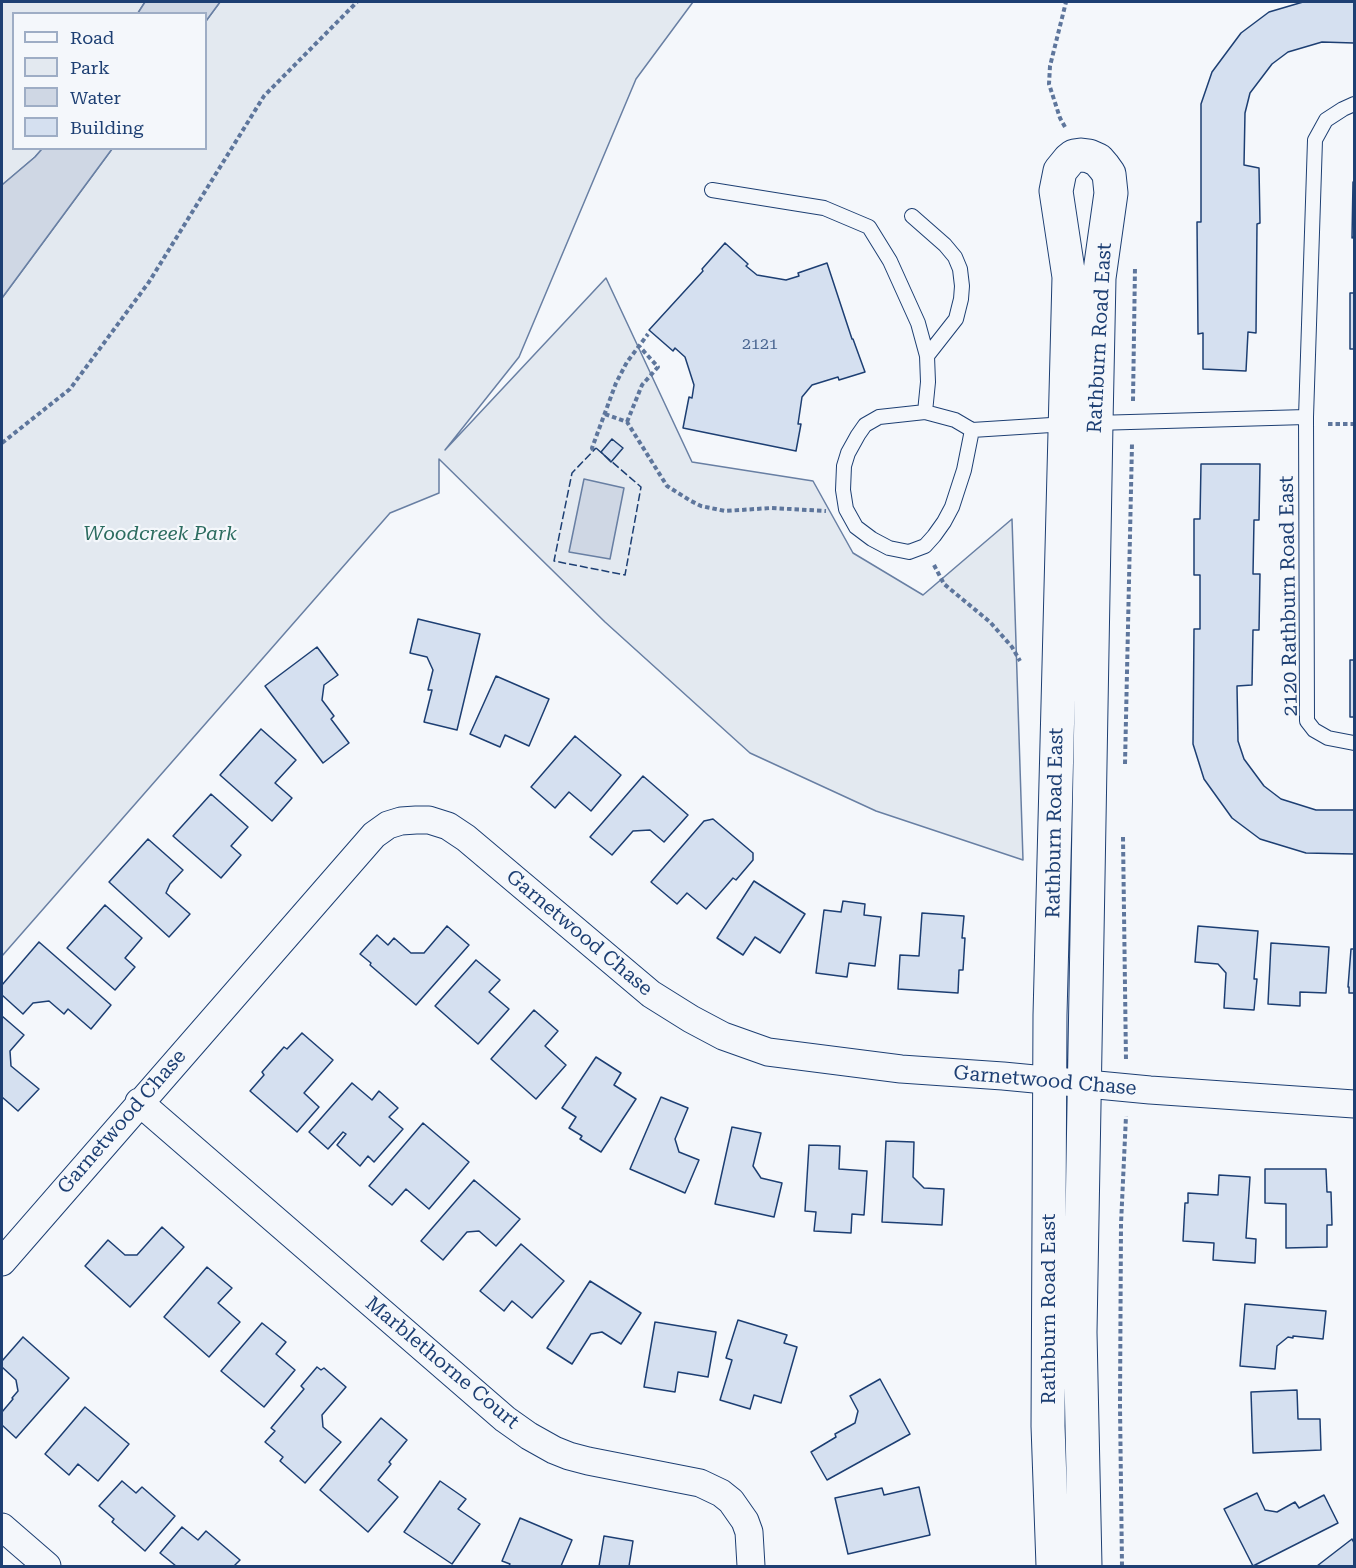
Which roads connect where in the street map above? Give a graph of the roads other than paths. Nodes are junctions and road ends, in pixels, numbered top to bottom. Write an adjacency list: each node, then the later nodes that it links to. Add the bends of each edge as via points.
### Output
1 (1354, 104): 6 (lane, 2120 Rathburn Road East, via 1326,120 1315,140)
2 (712, 190): 4 (lane, via 824,208 869,227 906,296)
3 (912, 216): 4 (lane, via 955,257 962,286 956,319)
4 (927, 357): 5 (lane)
5 (925, 411): 8 (lane); 8 (lane, via 879,417 865,425 844,466 843,490 856,527 889,548 909,552 925,546 944,522 964,470)
6 (1306, 417): 7 (lane); 9 (lane, 2120 Rathburn Road East, via 1307,721 1328,738)
7 (1080, 424): 7 (street, Rathburn Road East, via 1069,277 1056,192 1060,171 1074,156 1081,155 1098,160 1104,167 1109,174 1111,193); 8 (lane); 10 (street, Rathburn Road East, via 1051,992); 11 (street, Rathburn Road East)
8 (972, 430)
9 (1354, 743)
10 (1050, 1080): 11 (street, Garnetwood Chase); 12 (street, Garnetwood Chase, via 901,1069 768,1052 723,1036 651,994 466,838 448,826 416,819 388,825 374,835); 18 (street, Rathburn Road East, via 1048,1426)
11 (1085, 1084): 13 (street, Garnetwood Chase); 19 (street, Rathburn Road East, via 1080,1332)
12 (140, 1102): 14 (street, Garnetwood Chase); 17 (street, Marblethorne Court, via 528,1436 569,1456 700,1483 722,1493 745,1521)
13 (1354, 1104)
14 (2, 1262)
15 (2, 1527): 16 (street)
16 (47, 1566)
17 (751, 1566)
18 (1053, 1566)
19 (1085, 1566)

